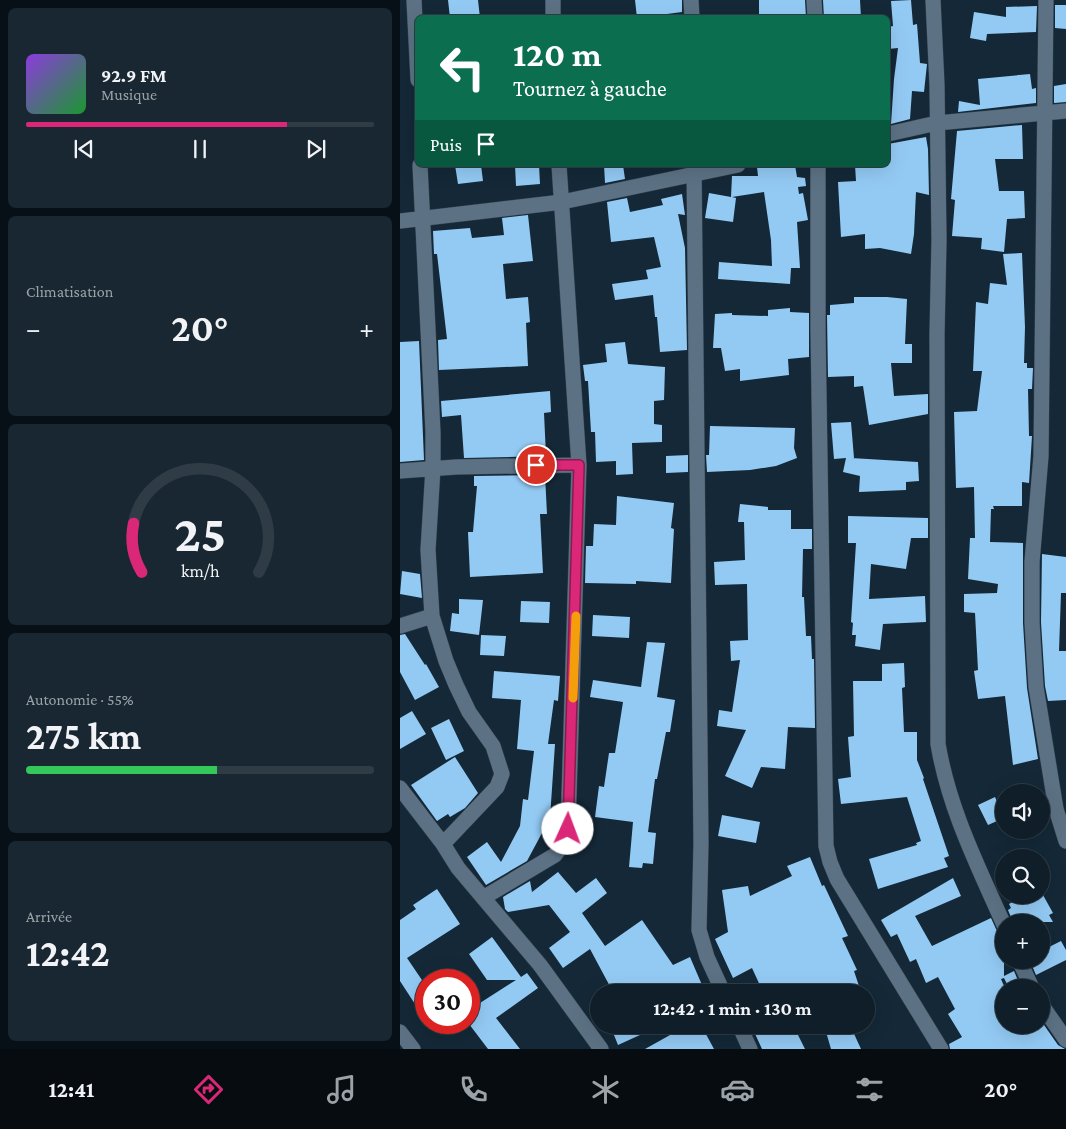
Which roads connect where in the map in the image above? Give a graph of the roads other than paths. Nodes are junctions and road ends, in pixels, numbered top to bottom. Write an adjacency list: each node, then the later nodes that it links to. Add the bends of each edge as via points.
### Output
1 (414, 0): 10 (street)
2 (553, 0): 7 (street)
3 (691, 0): 8 (street)
4 (814, 0): 9 (street)
5 (933, 0): 13 (street)
6 (1046, 0): 12 (street)
7 (553, 15)
8 (692, 15)
9 (815, 15)
10 (415, 20)
11 (1066, 111): 12 (street)
12 (1046, 113): 13 (street); 29 (street, via 1041,456 1032,562 1032,622 1036,687 1056,809)
13 (937, 123): 14 (street); 32 (street, via 938,744 955,811)
14 (890, 134)
15 (420, 167): 21 (street)
16 (559, 167): 20 (street)
17 (716, 167): 19 (street)
18 (818, 167): 41 (street, via 826,846 837,879)
19 (694, 169): 20 (street); 33 (street, via 701,843 699,930)
20 (562, 202): 21 (street); 23 (street)
21 (422, 218): 22 (street); 24 (street)
22 (400, 220)
23 (579, 465): 24 (street); 31 (street, via 568,829 564,843 555,855)
24 (434, 468): 25 (street); 26 (street, via 428,550)
25 (400, 471)
26 (432, 616): 27 (street); 30 (street, via 456,684 493,746 502,774 497,787)
27 (400, 626)
28 (400, 788): 30 (street)
29 (1066, 841)
30 (443, 844): 31 (street)
31 (483, 898): 39 (street, via 540,965)
32 (999, 914)
33 (719, 984)
34 (1050, 1017): 37 (street)
35 (400, 1032): 38 (street)
36 (743, 1034): 40 (street)
37 (1066, 1040)
38 (413, 1049)
39 (601, 1049)
40 (750, 1049)
41 (941, 1049)

